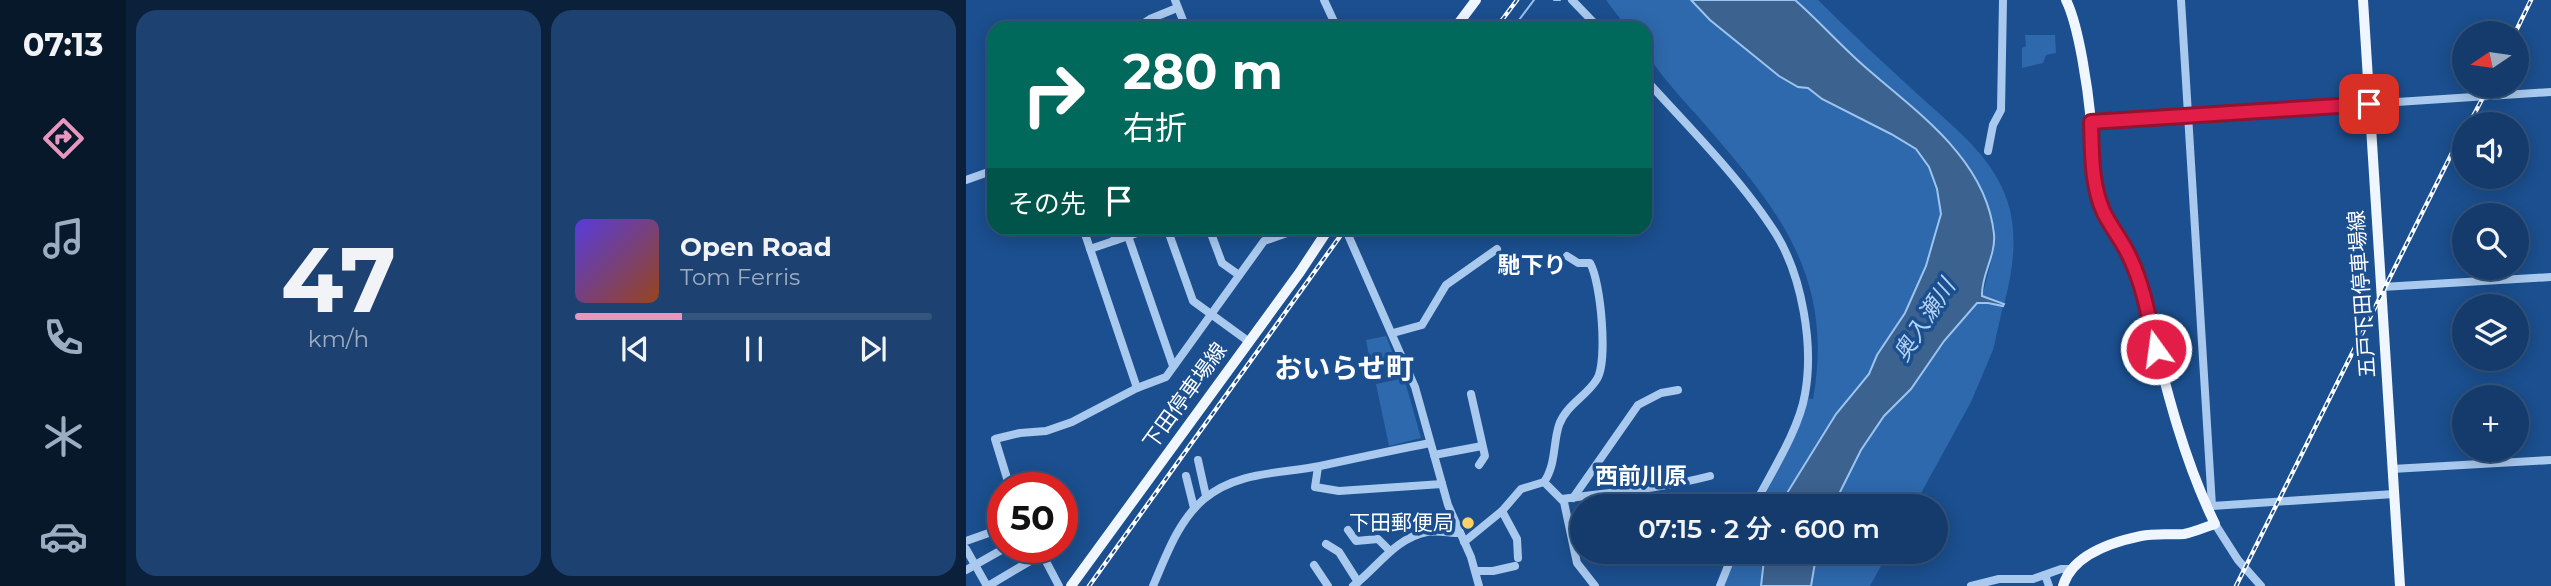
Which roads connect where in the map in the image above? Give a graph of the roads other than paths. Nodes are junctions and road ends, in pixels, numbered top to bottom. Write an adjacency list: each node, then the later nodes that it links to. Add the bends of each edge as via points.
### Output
1 (1324, 0): 11 (street)
2 (1476, 0): 12 (main road)
3 (1572, 0): 13 (street)
4 (2003, 0): 19 (street, via 2001,110)
5 (2066, 0): 18 (main road, via 2075,23)
6 (2181, 0): 17 (street)
7 (2363, 0): 16 (main road, 五戸下田停車場線)
8 (1176, 4): 9 (street); 10 (street)
9 (1147, 21)
10 (1183, 21)
11 (1334, 21)
12 (1460, 21)
13 (1592, 21)
14 (1652, 87): 60 (street, via 1776,234 1791,263 1801,300 1808,352 1805,395)
15 (2551, 92): 16 (street)
16 (2369, 104): 17 (street); 37 (main road, 五戸下田停車場線)
17 (2189, 116): 18 (street); 66 (street)
18 (2091, 122): 66 (main road, via 2092,161 2104,212 2131,258 2175,420 2198,488)
19 (1988, 151)
20 (987, 172): 21 (street)
21 (966, 180)
22 (1085, 235): 32 (street)
23 (1114, 235): 31 (street)
24 (1131, 235): 30 (street)
25 (1169, 235): 38 (street, via 1192,302)
26 (1212, 235): 35 (street, via 1222,263)
27 (1281, 235): 35 (street, via 1264,241)
28 (1324, 235): 40 (main road, 下田停車場線)
29 (1348, 235): 39 (street)
30 (1128, 236): 31 (street); 41 (street)
31 (1116, 240): 32 (street)
32 (1090, 249): 42 (street)
33 (1497, 249): 39 (street, via 1446,285 1422,325)
34 (1567, 256): 56 (street, via 1590,263 1595,272 1602,307 1602,362 1597,380 1560,424)
35 (1239, 275): 38 (street)
36 (2551, 277): 37 (street)
37 (2382, 287): 52 (main road, 五戸下田停車場線)
38 (1210, 315): 40 (street); 41 (street)
39 (1393, 333): 45 (street, via 1415,387)
40 (1248, 341): 91 (main road, 下田停車場線)
41 (1173, 366): 42 (street, via 1166,377)
42 (1137, 388): 53 (street, via 1072,422 995,439)
43 (1678, 390): 58 (street, via 1638,405)
44 (1471, 394): 46 (street)
45 (1430, 443): 47 (street); 51 (street)
46 (1482, 446): 47 (street); 50 (street, via 1484,459)
47 (1434, 455): 57 (street)
48 (1198, 460): 62 (street)
49 (2551, 460): 52 (street)
50 (1479, 465)
51 (1318, 467): 57 (street, via 1315,487 1323,489); 62 (street, via 1236,480)
52 (2392, 469): 61 (main road, 五戸下田停車場線)
53 (1005, 472)
54 (1186, 476): 65 (street)
55 (1710, 476): 59 (street, via 1661,488)
56 (1544, 482): 64 (street); 67 (street, via 1521,489)
57 (1442, 484): 70 (street)
58 (1576, 494)
59 (1595, 494)
60 (1760, 494)
61 (2395, 494): 66 (street); 101 (main road, 五戸下田停車場線)
62 (1206, 496): 65 (street)
63 (1570, 498): 64 (street)
64 (1562, 499): 95 (street, via 1577,564)
65 (1194, 508): 92 (street, via 1177,531)
66 (2210, 508): 68 (main road)
67 (1502, 511): 73 (street); 85 (street, via 1517,539 1517,562 1493,571)
68 (2215, 524): 83 (main road, via 2187,533 2139,536 2090,554); 100 (street)
69 (1348, 530): 76 (street, via 1356,541 1378,539)
70 (1460, 533): 73 (street); 76 (street, via 1423,533)
71 (987, 534): 72 (street)
72 (966, 541)
73 (1464, 542): 85 (street)
74 (1326, 544): 88 (street, via 1339,552)
75 (966, 548): 81 (street)
76 (1390, 551): 88 (street)
77 (987, 558): 81 (street)
78 (1023, 563): 89 (street)
79 (1047, 563): 87 (street)
80 (1729, 564): 96 (street)
81 (975, 565): 84 (street); 89 (street)
82 (1314, 565): 93 (street)
83 (2072, 569): 86 (street); 99 (main road)
84 (966, 570)
85 (1476, 571): 94 (street)
86 (2045, 575): 97 (street); 98 (street)
87 (1058, 583): 90 (street)
88 (1355, 584)
89 (988, 586)
90 (1047, 586)
91 (1071, 586)
92 (1153, 586)
93 (1328, 586)
94 (1479, 586)
95 (1595, 586)
96 (1720, 586)
97 (1971, 586)
98 (2049, 586)
99 (2063, 586)
100 (2261, 586)
101 (2400, 586)

